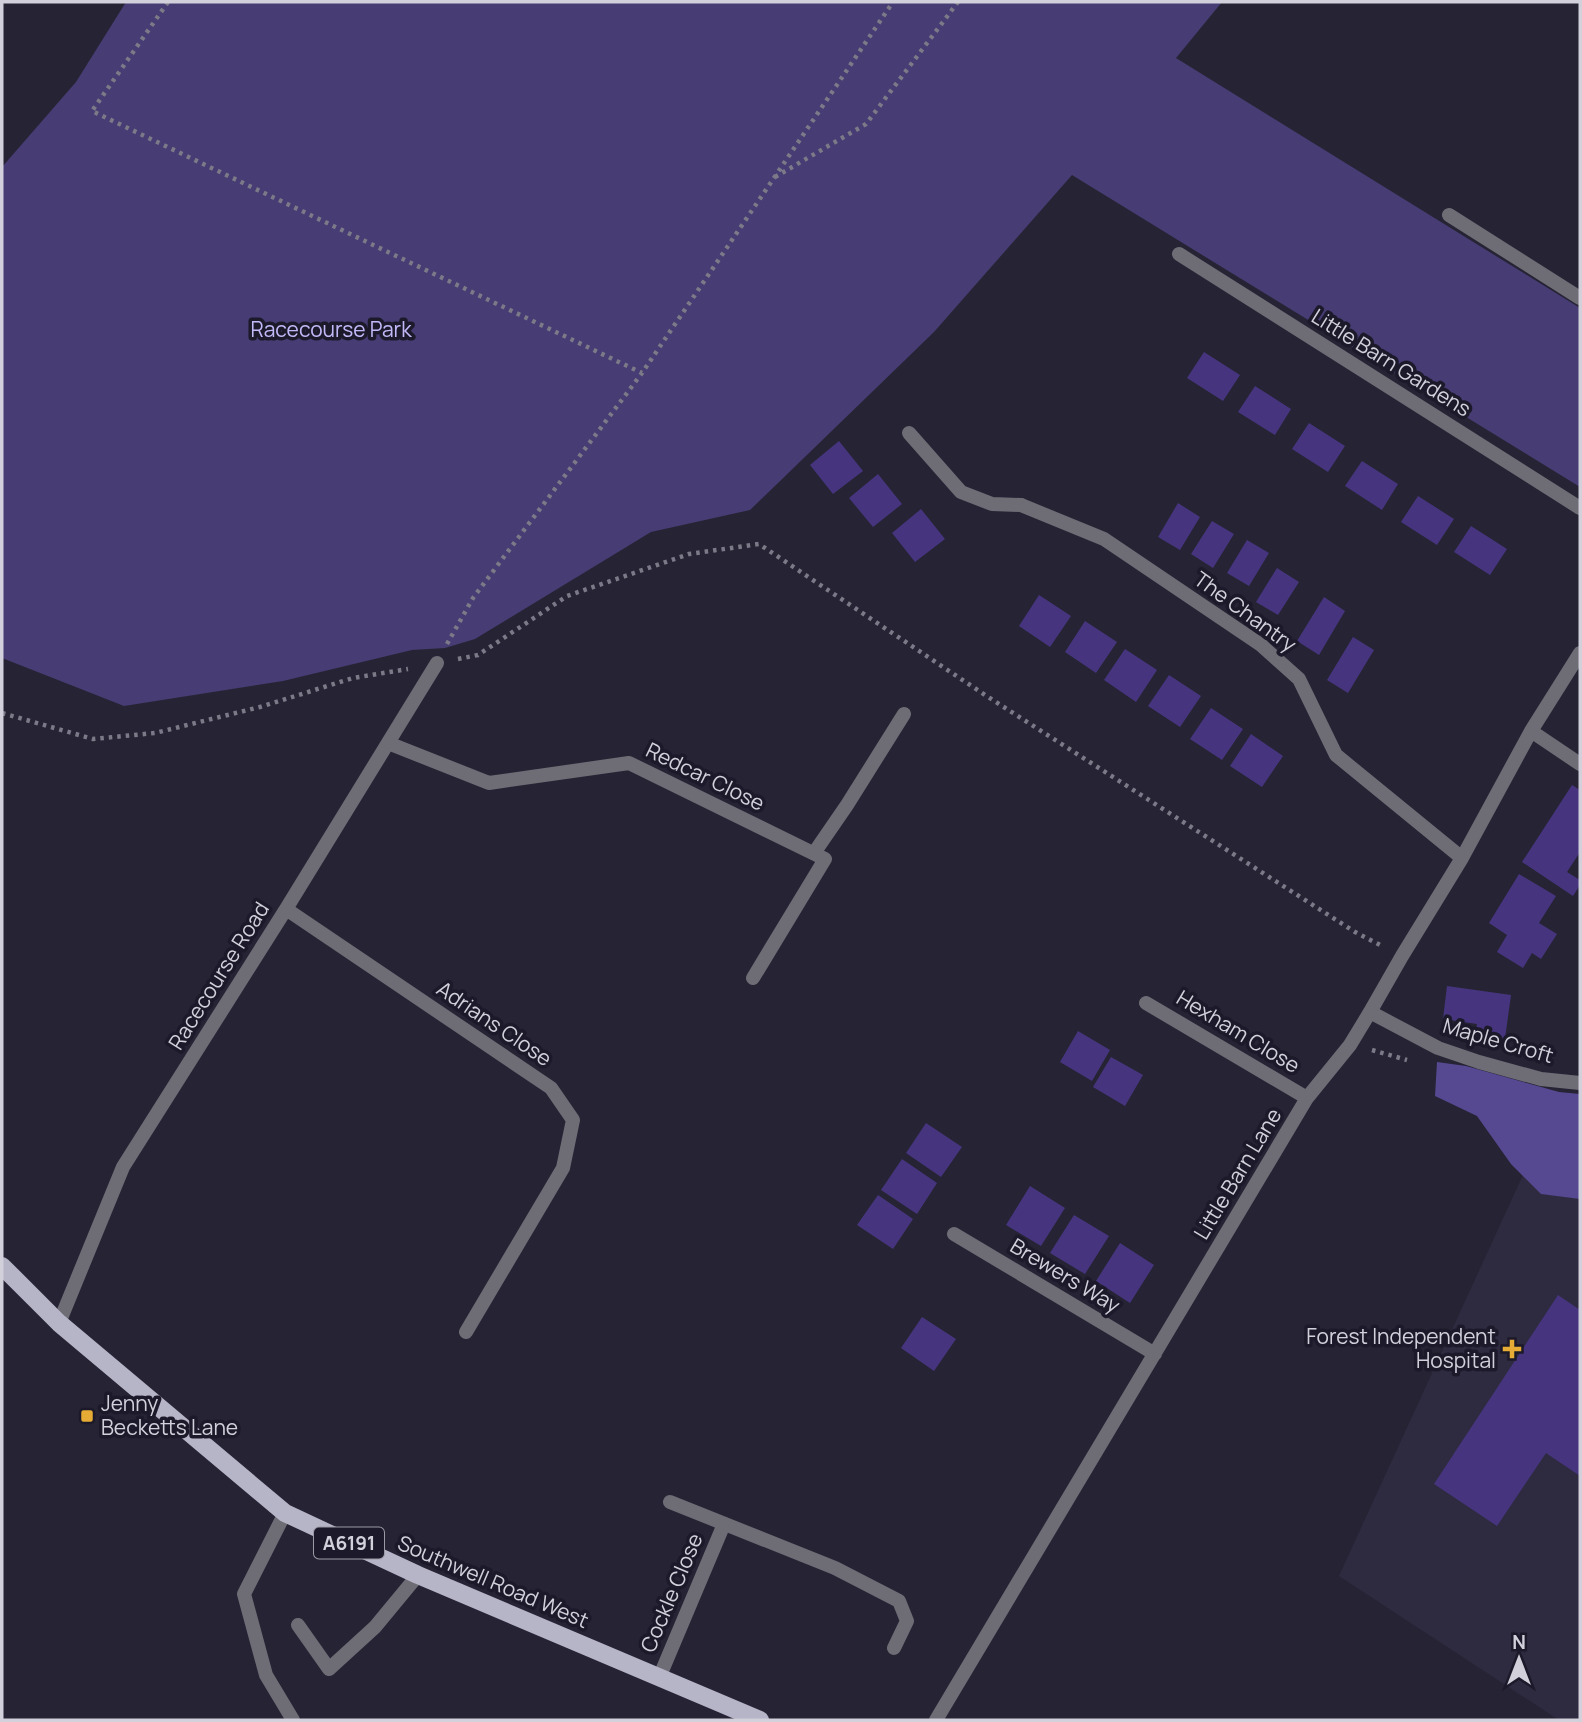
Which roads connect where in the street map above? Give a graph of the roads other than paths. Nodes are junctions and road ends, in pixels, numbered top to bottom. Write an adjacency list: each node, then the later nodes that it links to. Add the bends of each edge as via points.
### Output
1 (1449, 215): 3 (street)
2 (1179, 254): 5 (street, Little Barn Gardens)
3 (1580, 298)
4 (909, 433): 13 (street, The Chantry, via 961,492 992,504 1021,505 1104,539 1261,645 1299,679 1336,755)
5 (1580, 508)
6 (1580, 653): 9 (street, Little Barn Lane)
7 (437, 663): 10 (street, Racecourse Road)
8 (904, 714): 12 (street)
9 (1531, 731): 11 (street); 13 (street, Little Barn Lane)
10 (388, 743): 12 (street, Redcar Close, via 489,783 629,763); 14 (street, Racecourse Road)
11 (1580, 764)
12 (814, 853): 15 (street, via 825,859)
13 (1462, 858): 17 (street, Little Barn Lane)
14 (286, 909): 22 (street, Racecourse Road, via 123,1167); 23 (street, Adrians Close, via 551,1088 573,1120 563,1168)
15 (753, 978)
16 (1146, 1003): 19 (street, Hexham Close)
17 (1370, 1012): 18 (street, Maple Croft, via 1438,1048 1479,1062 1541,1079); 19 (street, Little Barn Lane)
18 (1580, 1083)
19 (1307, 1098): 24 (street, Little Barn Lane)
20 (954, 1234): 24 (street, Brewers Way)
21 (2, 1266): 22 (main road, Southwell Road West / A6191)
22 (59, 1323): 26 (main road, Southwell Road West / A6191)
23 (466, 1332)
24 (1155, 1354): 34 (street, Little Barn Lane)
25 (670, 1502): 27 (street)
26 (285, 1513): 28 (main road, Southwell Road West / A6191); 32 (street, via 244,1594 266,1675)
27 (724, 1524): 30 (street, via 835,1568 899,1601 907,1621); 31 (street, Cockle Close)
28 (418, 1575): 29 (street, via 375,1627 329,1669); 31 (main road, Southwell Road West / A6191)
29 (298, 1625)
30 (894, 1648)
31 (659, 1678): 33 (main road, Southwell Road West / A6191)
32 (293, 1720)
33 (760, 1720)
34 (936, 1720)

